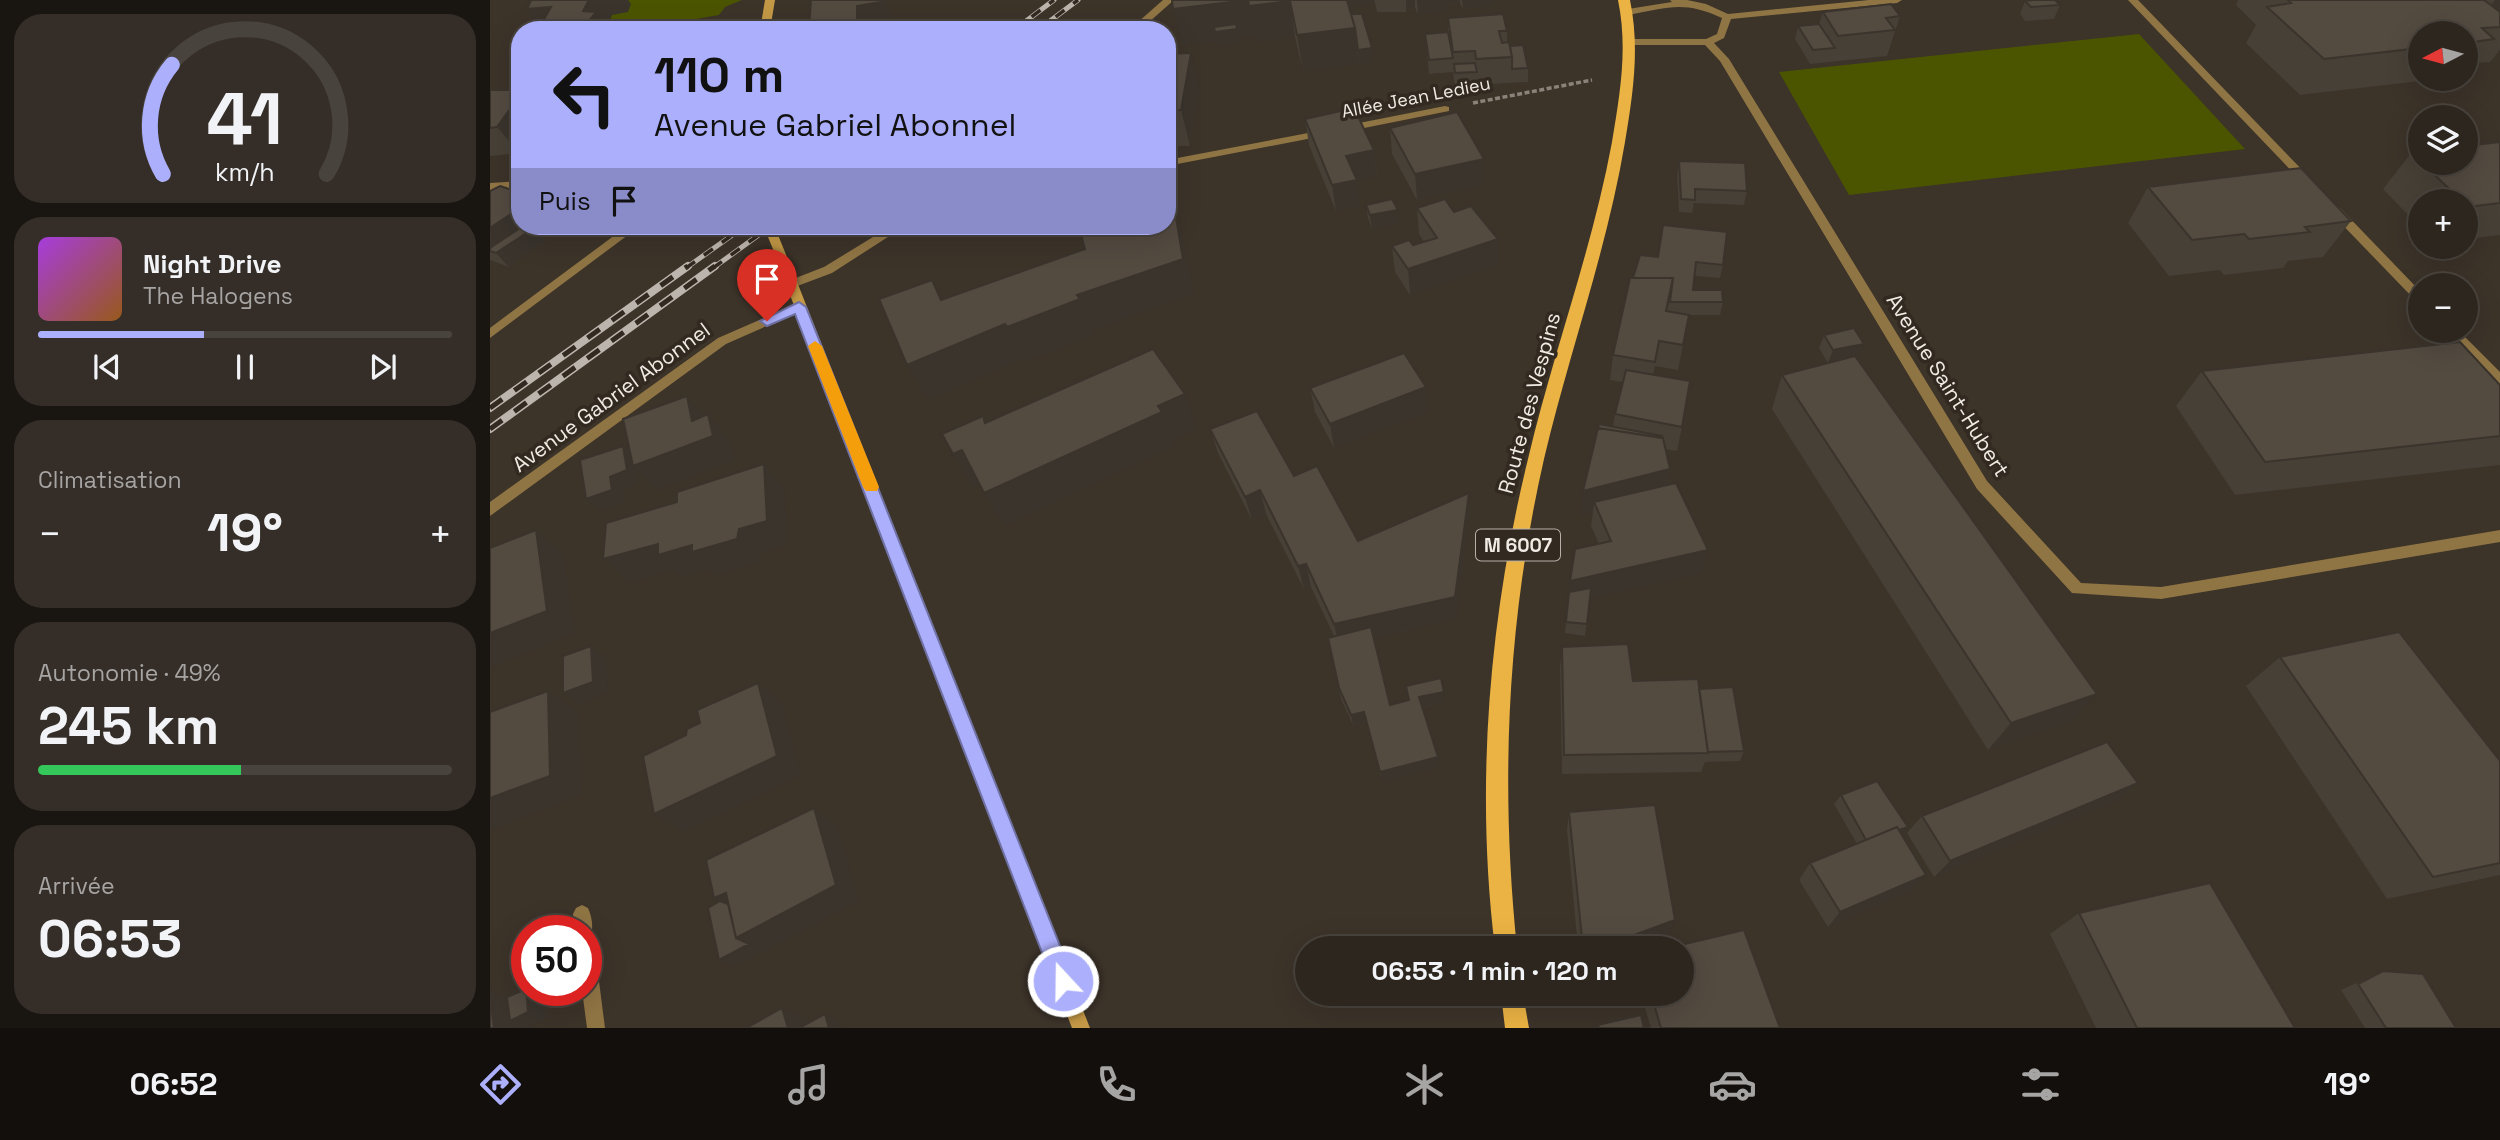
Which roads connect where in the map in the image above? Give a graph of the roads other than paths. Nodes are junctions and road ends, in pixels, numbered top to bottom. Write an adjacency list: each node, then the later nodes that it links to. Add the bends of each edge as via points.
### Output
1 (770, 0): 8 (main road)
2 (1169, 0): 9 (street)
3 (1896, 0): 7 (street)
4 (2133, 0): 16 (street)
5 (1680, 2): 6 (street); 7 (street)
6 (1626, 6): 10 (main road, Route des Vespins / M 6007)
7 (1727, 17): 11 (street, via 1721,36)
8 (766, 21)
9 (1144, 21)
10 (1630, 42): 11 (street); 29 (main road, Route des Vespins / M 6007, via 1630,72 1617,152 1590,273 1537,457 1513,568 1496,790)
11 (1708, 42): 28 (street, Avenue Saint-Hubert, via 1724,59 1982,485 2077,589 2161,593)
12 (1445, 108): 13 (street, Allée Jean Ledieu)
13 (1176, 161)
14 (511, 185): 15 (street)
15 (490, 187)
16 (2316, 189)
17 (2325, 199): 22 (street)
18 (622, 235): 24 (street)
19 (773, 235): 21 (main road, bridge)
20 (885, 235): 21 (street, via 839,264)
21 (792, 284): 23 (main road)
22 (2408, 285)
23 (799, 307): 27 (street, Avenue Gabriel Abonnel, via 722,341); 33 (main road)
24 (490, 334)
25 (2464, 343): 26 (street)
26 (2500, 380)
27 (490, 510)
28 (2500, 536)
29 (1505, 936)
30 (593, 1006): 32 (street)
31 (1513, 1006): 34 (main road)
32 (596, 1028)
33 (1081, 1028)
34 (1517, 1028)

